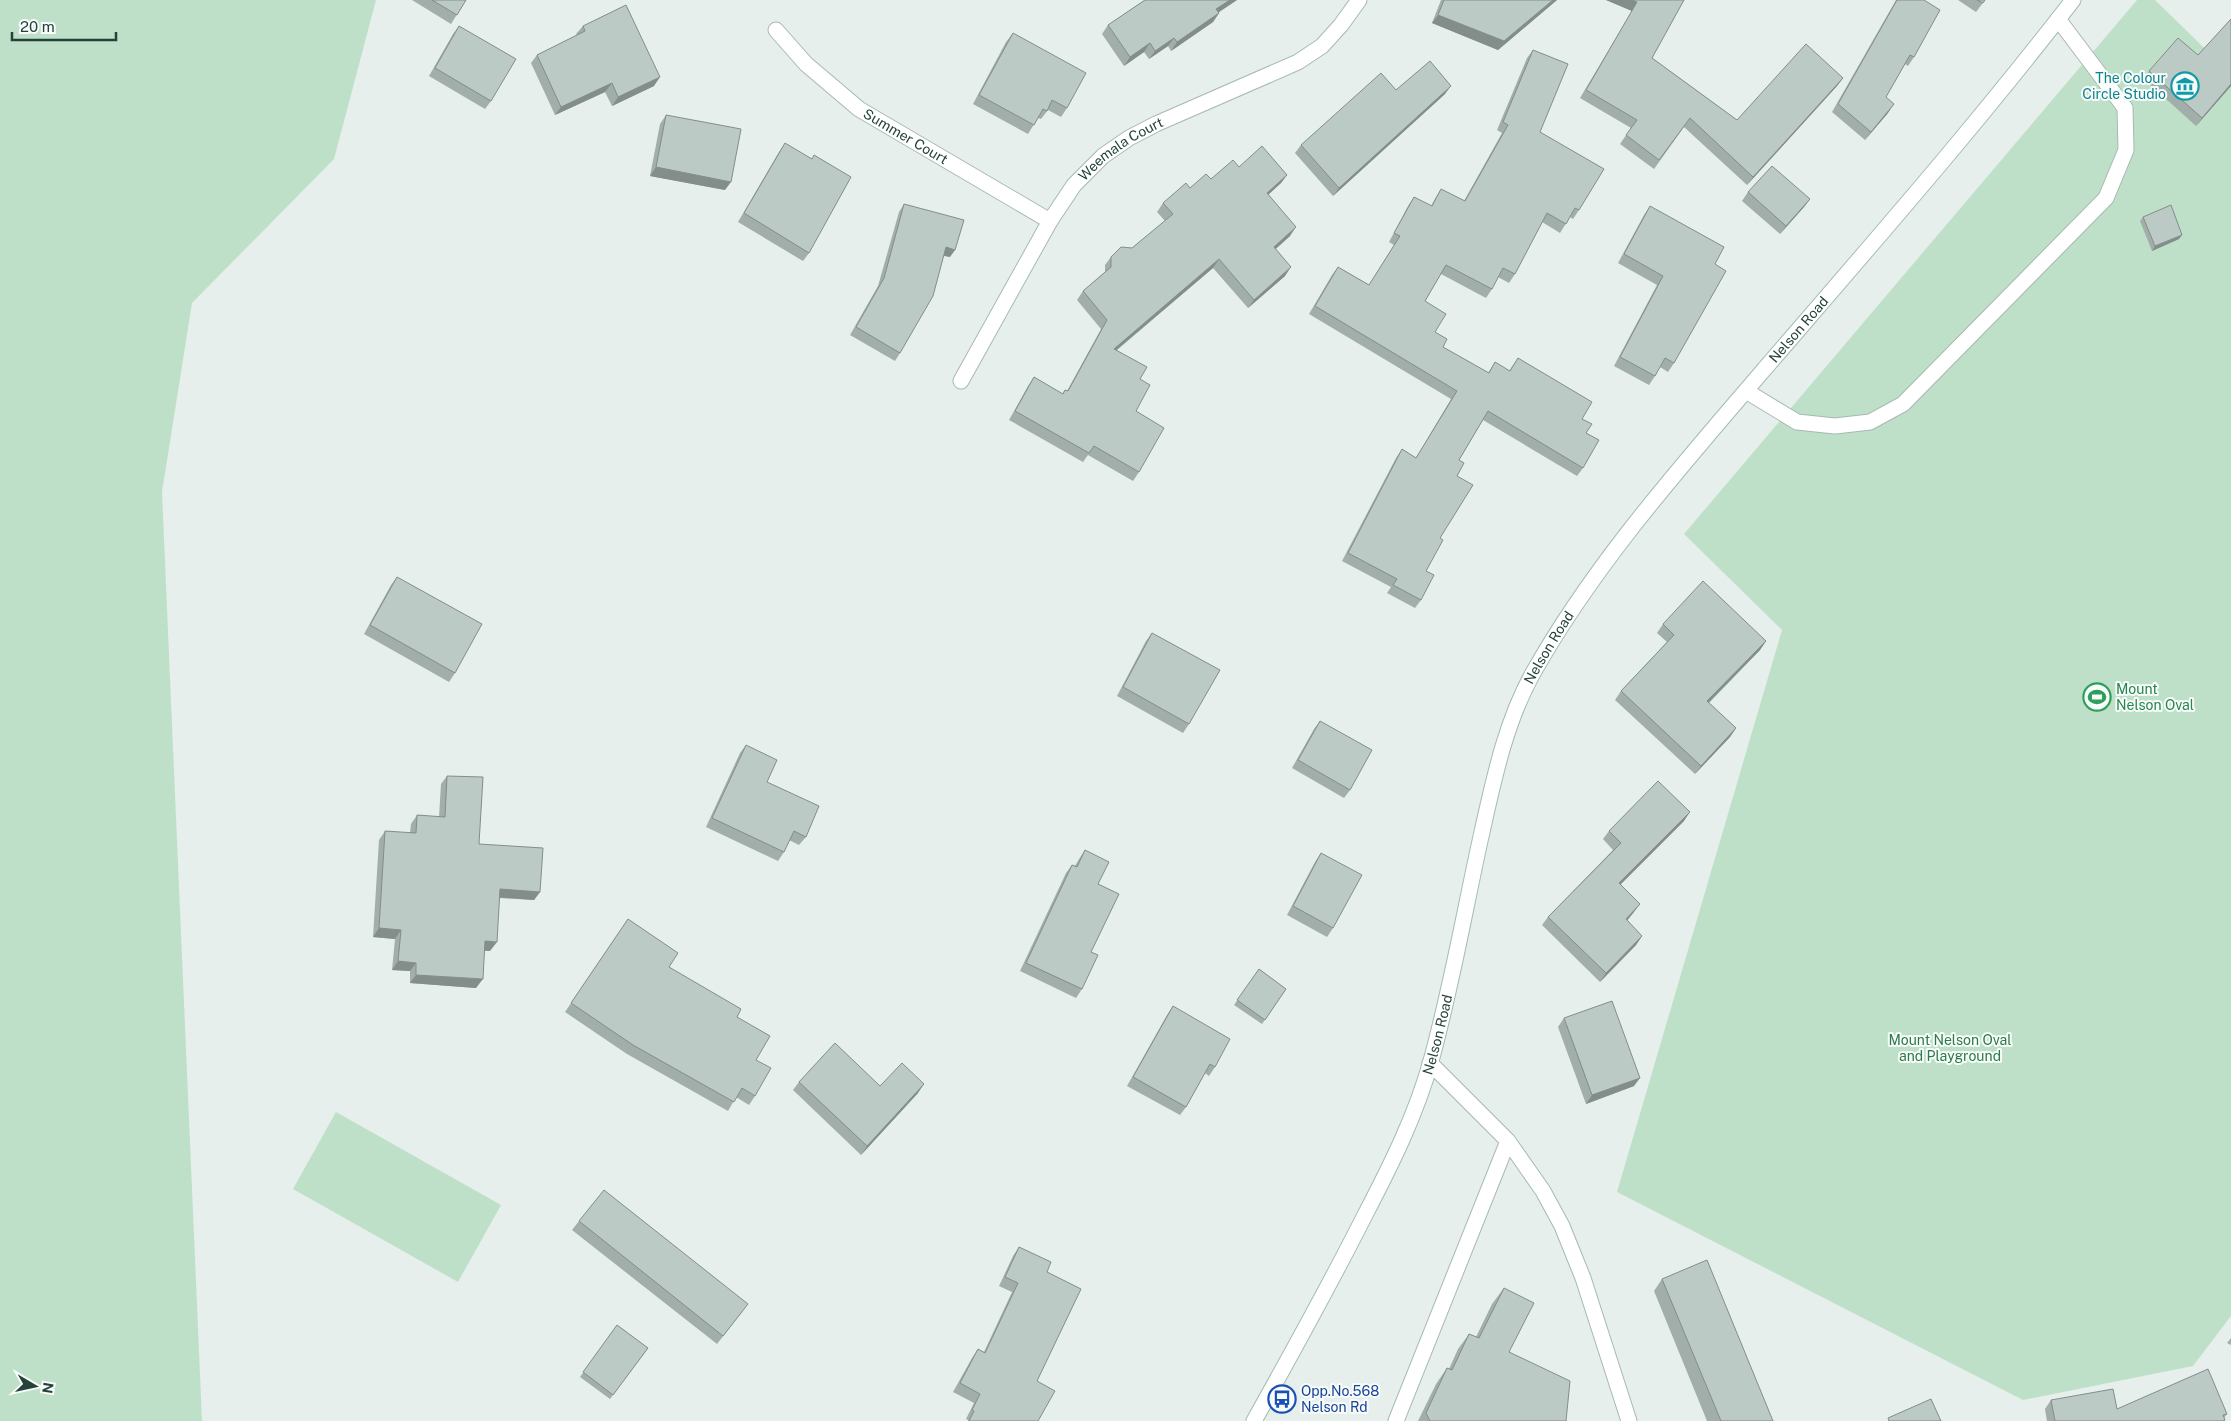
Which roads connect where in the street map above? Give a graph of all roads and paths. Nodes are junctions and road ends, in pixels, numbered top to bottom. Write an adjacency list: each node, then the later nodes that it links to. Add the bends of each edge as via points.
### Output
1 (1359, 0): 5 (main road, Weemala Court, via 1322,46 1298,62 1129,138 1074,184)
2 (2073, 0): 3 (main road, Nelson Road)
3 (2058, 19): 7 (main road, Nelson Road, via 1945,160); 7 (main road, via 2125,108 2126,150 2106,198 1903,404 1870,422 1835,426 1797,422)
4 (776, 30): 5 (main road, Summer Court, via 806,64 859,109)
5 (1050, 221): 6 (main road, Weemala Court)
6 (961, 381)
7 (1746, 391): 8 (main road, Nelson Road, via 1592,580 1532,675 1510,725 1495,774)
8 (1430, 1063): 9 (main road); 10 (main road, Nelson Road, via 1396,1154)
9 (1508, 1141): 11 (main road); 12 (main road, via 1543,1191 1562,1226 1583,1278)
10 (1254, 1421)
11 (1396, 1421)
12 (1629, 1421)

